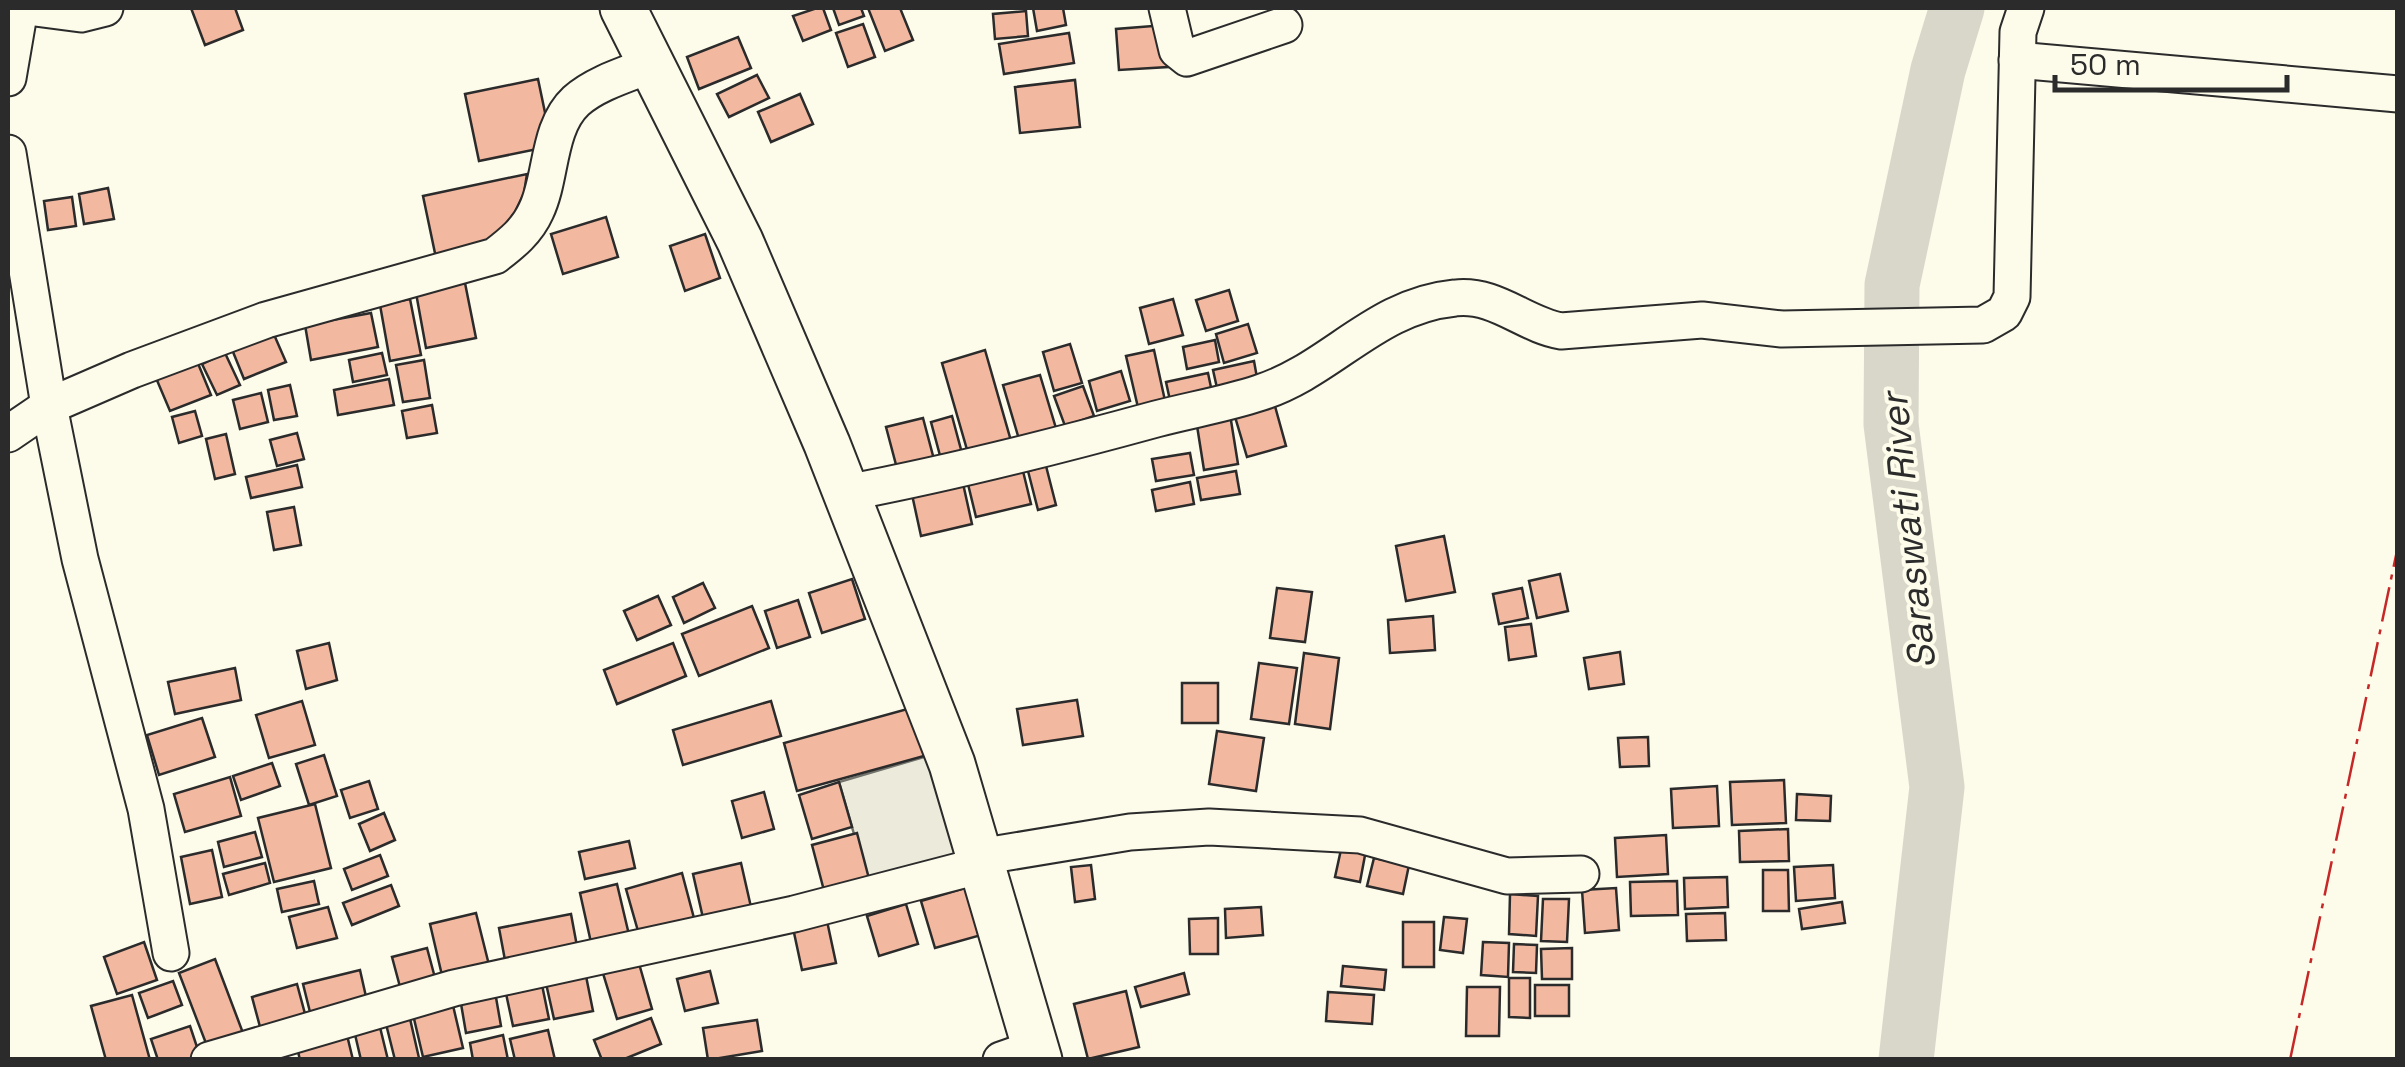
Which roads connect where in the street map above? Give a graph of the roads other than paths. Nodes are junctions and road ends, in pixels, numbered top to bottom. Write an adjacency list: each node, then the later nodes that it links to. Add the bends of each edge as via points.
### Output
1 (20, 8): 10 (street)
2 (35, 8): 3 (street, via 81,14)
3 (105, 8)
4 (624, 8): 9 (main road)
5 (1166, 8): 7 (street, via 1177,50 1188,58)
6 (2026, 8): 8 (street)
7 (1284, 26)
8 (2017, 60): 11 (street); 15 (street, via 2012,297 2004,314 1984,325 1782,329 1702,320 1561,331 1481,298 1455,298 1388,316 1318,365 1261,393)
9 (653, 64): 13 (street, via 576,101 562,119 537,210 519,238 495,256 266,320); 15 (main road, via 740,241)
10 (8, 78)
11 (2398, 94)
12 (8, 153): 13 (street)
13 (49, 406): 14 (street); 18 (street, via 80,559 146,810)
14 (8, 434)
15 (846, 493): 16 (main road, via 941,734)
16 (981, 861): 17 (street, via 1130,832 1210,826 1360,835 1507,876); 19 (main road); 20 (street, via 794,914 454,988)
17 (1581, 874)
18 (170, 953)
19 (1025, 1056)
20 (208, 1060)

